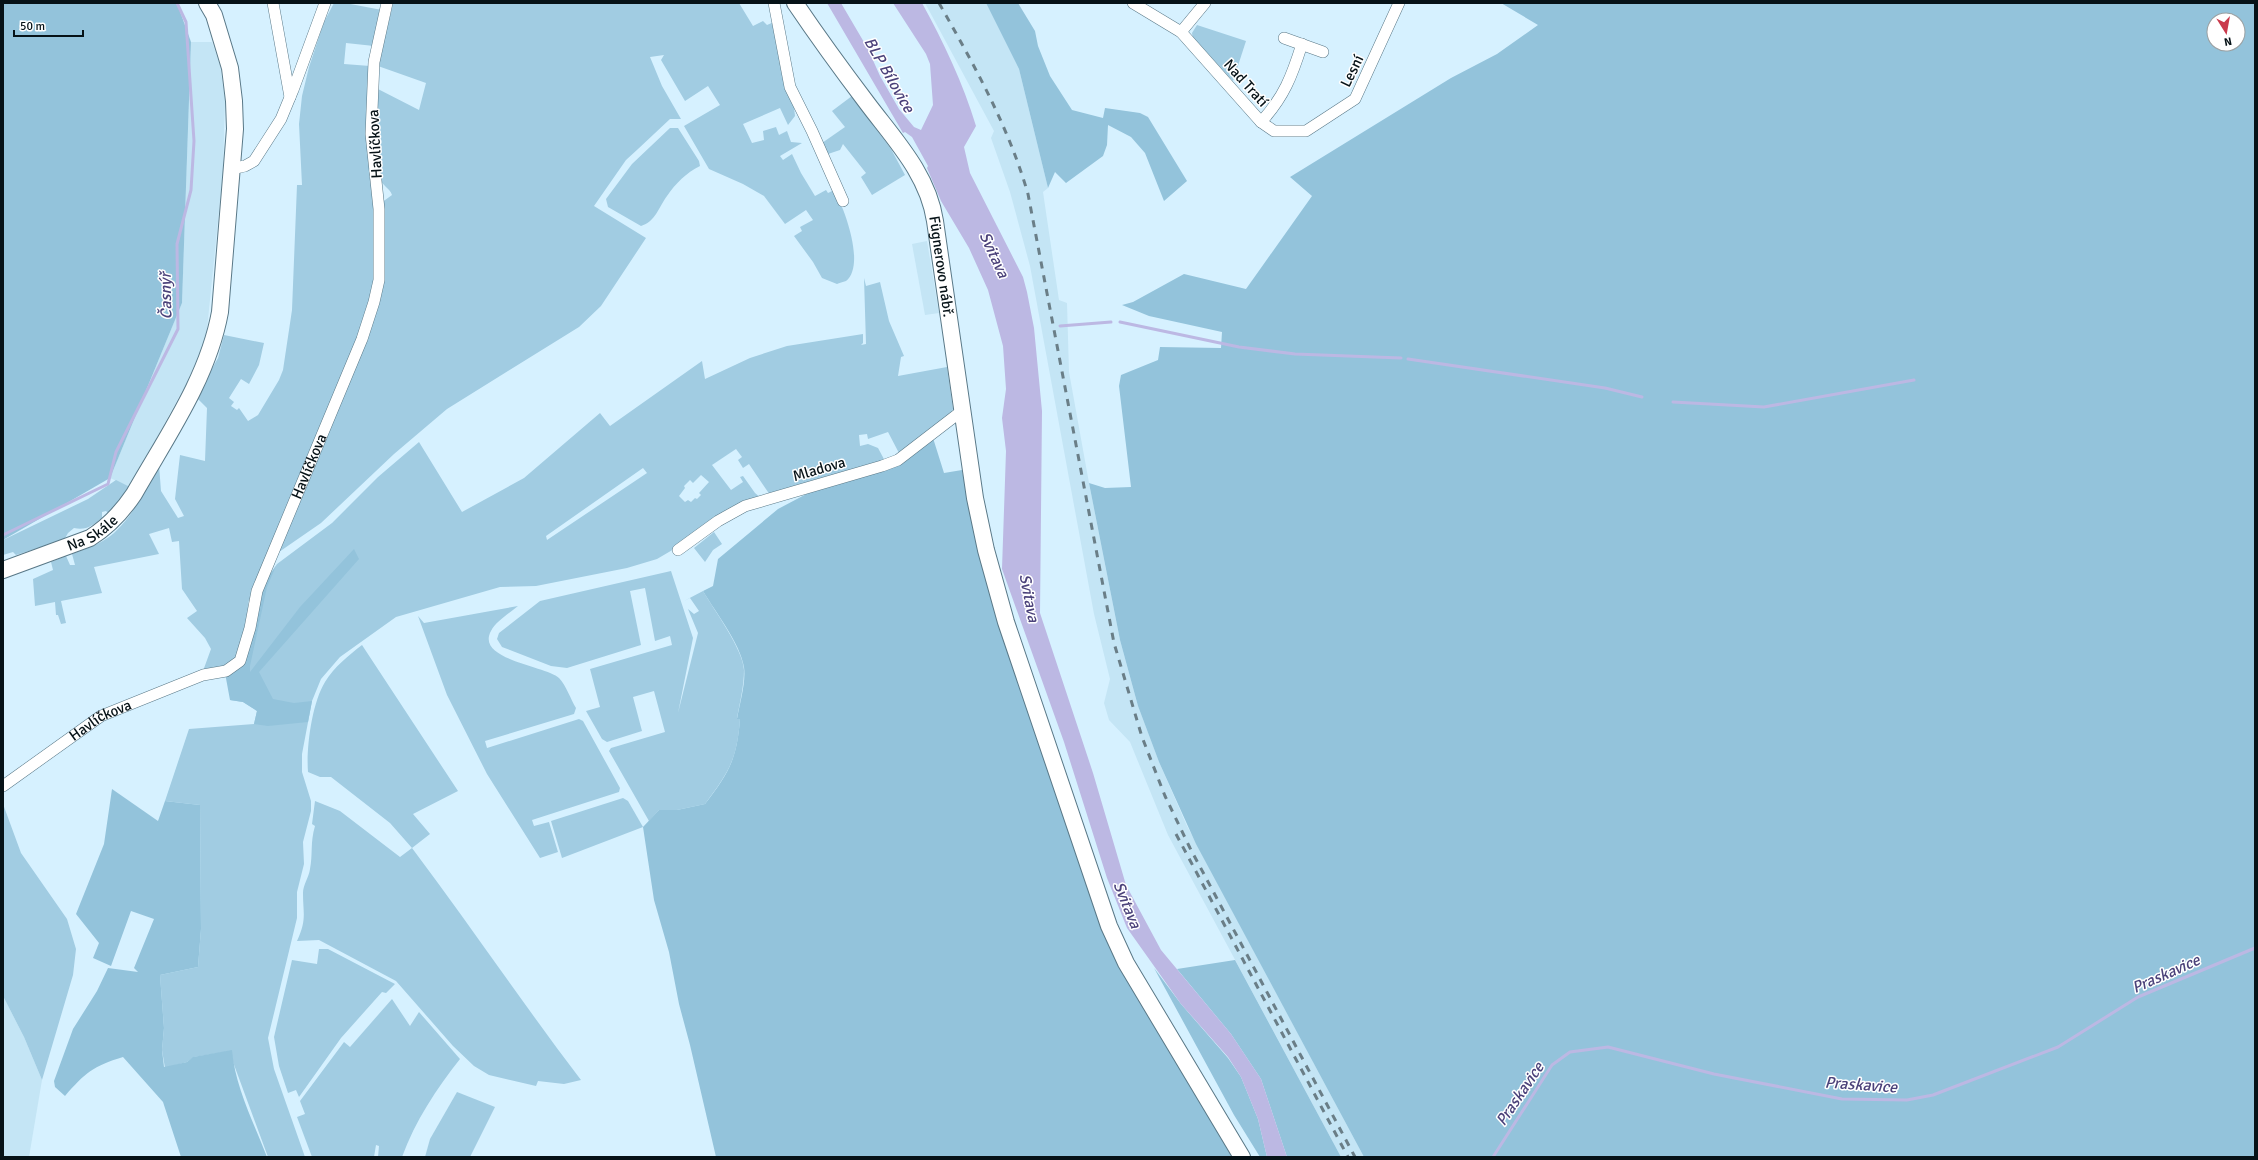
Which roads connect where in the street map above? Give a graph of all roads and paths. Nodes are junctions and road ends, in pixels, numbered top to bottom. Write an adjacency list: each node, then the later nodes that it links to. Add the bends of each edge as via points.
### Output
1 (207, 3): 16 (street, via 214,16 230,68 235,129)
2 (273, 3): 14 (street)
3 (325, 3): 14 (street)
4 (387, 3): 21 (street, Havlíčkova, via 374,62 371,134 379,215 379,280 362,339 257,591 240,661 226,671 204,675 101,716)
5 (774, 3): 17 (street, via 790,87)
6 (795, 3): 18 (street, Fügnerovo nábř., via 910,161 928,194 933,210)
7 (1133, 3): 10 (street, Nad Tratí)
8 (1205, 3): 10 (street)
9 (1399, 3): 15 (street, Lesní, via 1356,99 1306,131 1274,131)
10 (1181, 32): 15 (street, Nad Tratí)
11 (1284, 38): 12 (street)
12 (1302, 44): 13 (street); 15 (street, Nad Tratí, via 1291,80 1277,105)
13 (1323, 52)
14 (290, 97): 16 (street, via 259,156 249,164)
15 (1261, 122)
16 (231, 169): 20 (street, Na Skále, via 220,312 215,340 204,368 153,461 129,502 101,531 73,545)
17 (843, 201)
18 (963, 410): 19 (street, Mladova, via 898,460 839,480 745,506); 22 (street, Fügnerovo nábř., via 975,498 1006,622 1109,926 1126,963)
19 (678, 550)
20 (3, 570)
21 (3, 786)
22 (1242, 1157)

